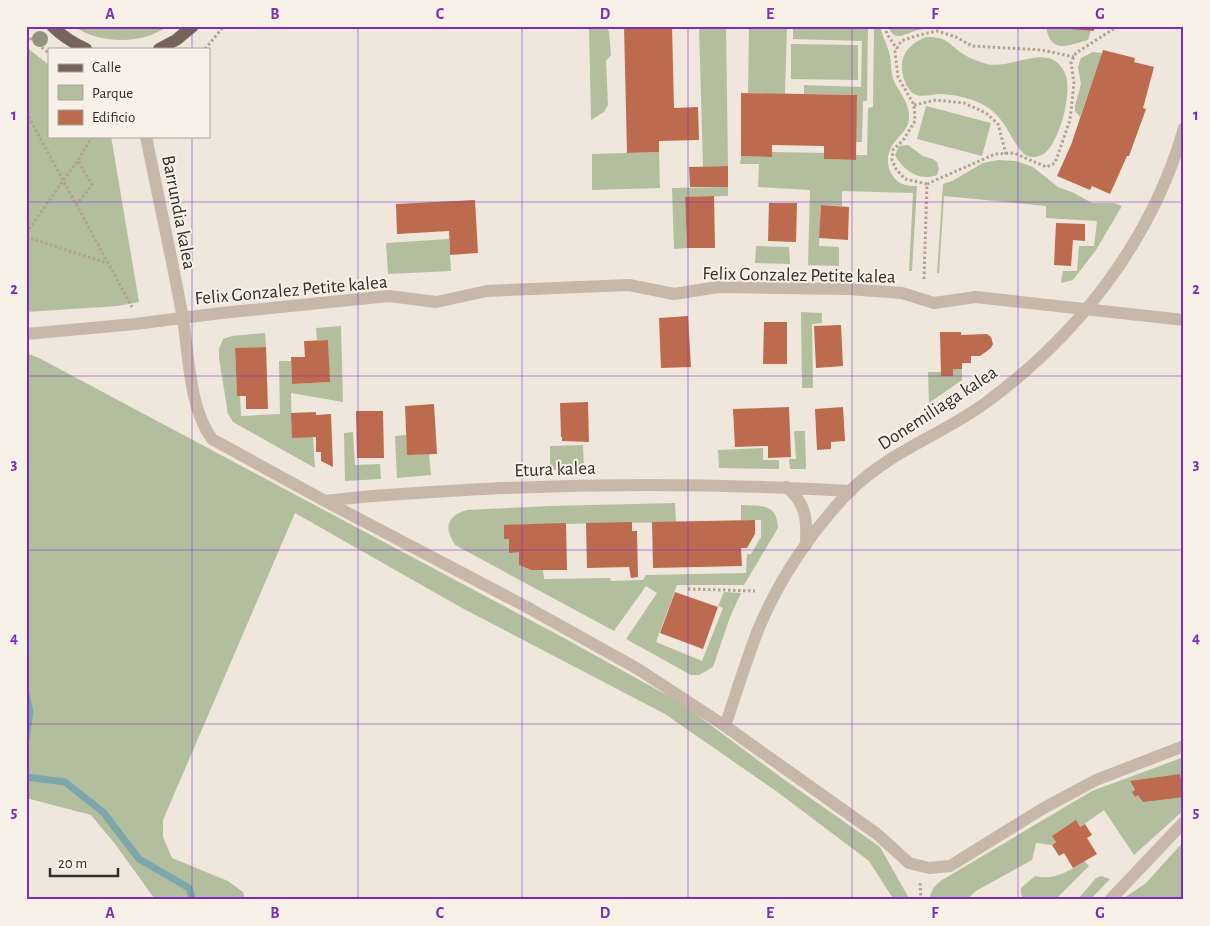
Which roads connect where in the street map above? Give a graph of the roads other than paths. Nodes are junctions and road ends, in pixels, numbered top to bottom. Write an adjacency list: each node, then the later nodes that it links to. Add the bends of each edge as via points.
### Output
1 (52, 26): 3 (main road)
2 (193, 26): 4 (main road)
3 (84, 48)
4 (161, 48)
5 (1184, 128): 7 (street, Donemiliaga kalea, via 1159,196 1118,268)
6 (146, 138): 8 (street, Barrundia kalea)
7 (1088, 308): 8 (street, Felix Gonzalez Petite kalea, via 976,297 934,303 902,293 848,289 718,287 674,294 629,285 487,291 436,302 389,296); 9 (street, Felix Gonzalez Petite kalea); 12 (street, Donemiliaga kalea, via 1042,357 984,404 896,455)
8 (182, 318): 10 (street, Felix Gonzalez Petite kalea); 13 (street, Barrundia kalea, via 196,404 212,439)
9 (1184, 320)
10 (26, 334)
11 (787, 487): 12 (street, Etura kalea); 13 (street, Etura kalea, via 549,486 413,492); 14 (street, via 798,497 804,510)
12 (851, 491): 14 (street, Donemiliaga kalea)
13 (325, 501): 15 (street, via 638,668)
14 (806, 546): 15 (street, Donemiliaga kalea, via 778,589 759,629)
15 (725, 726): 16 (street, via 877,834 910,862 930,868 950,866 1096,780)
16 (1184, 746)
17 (1184, 822): 18 (street)
18 (1110, 900)

